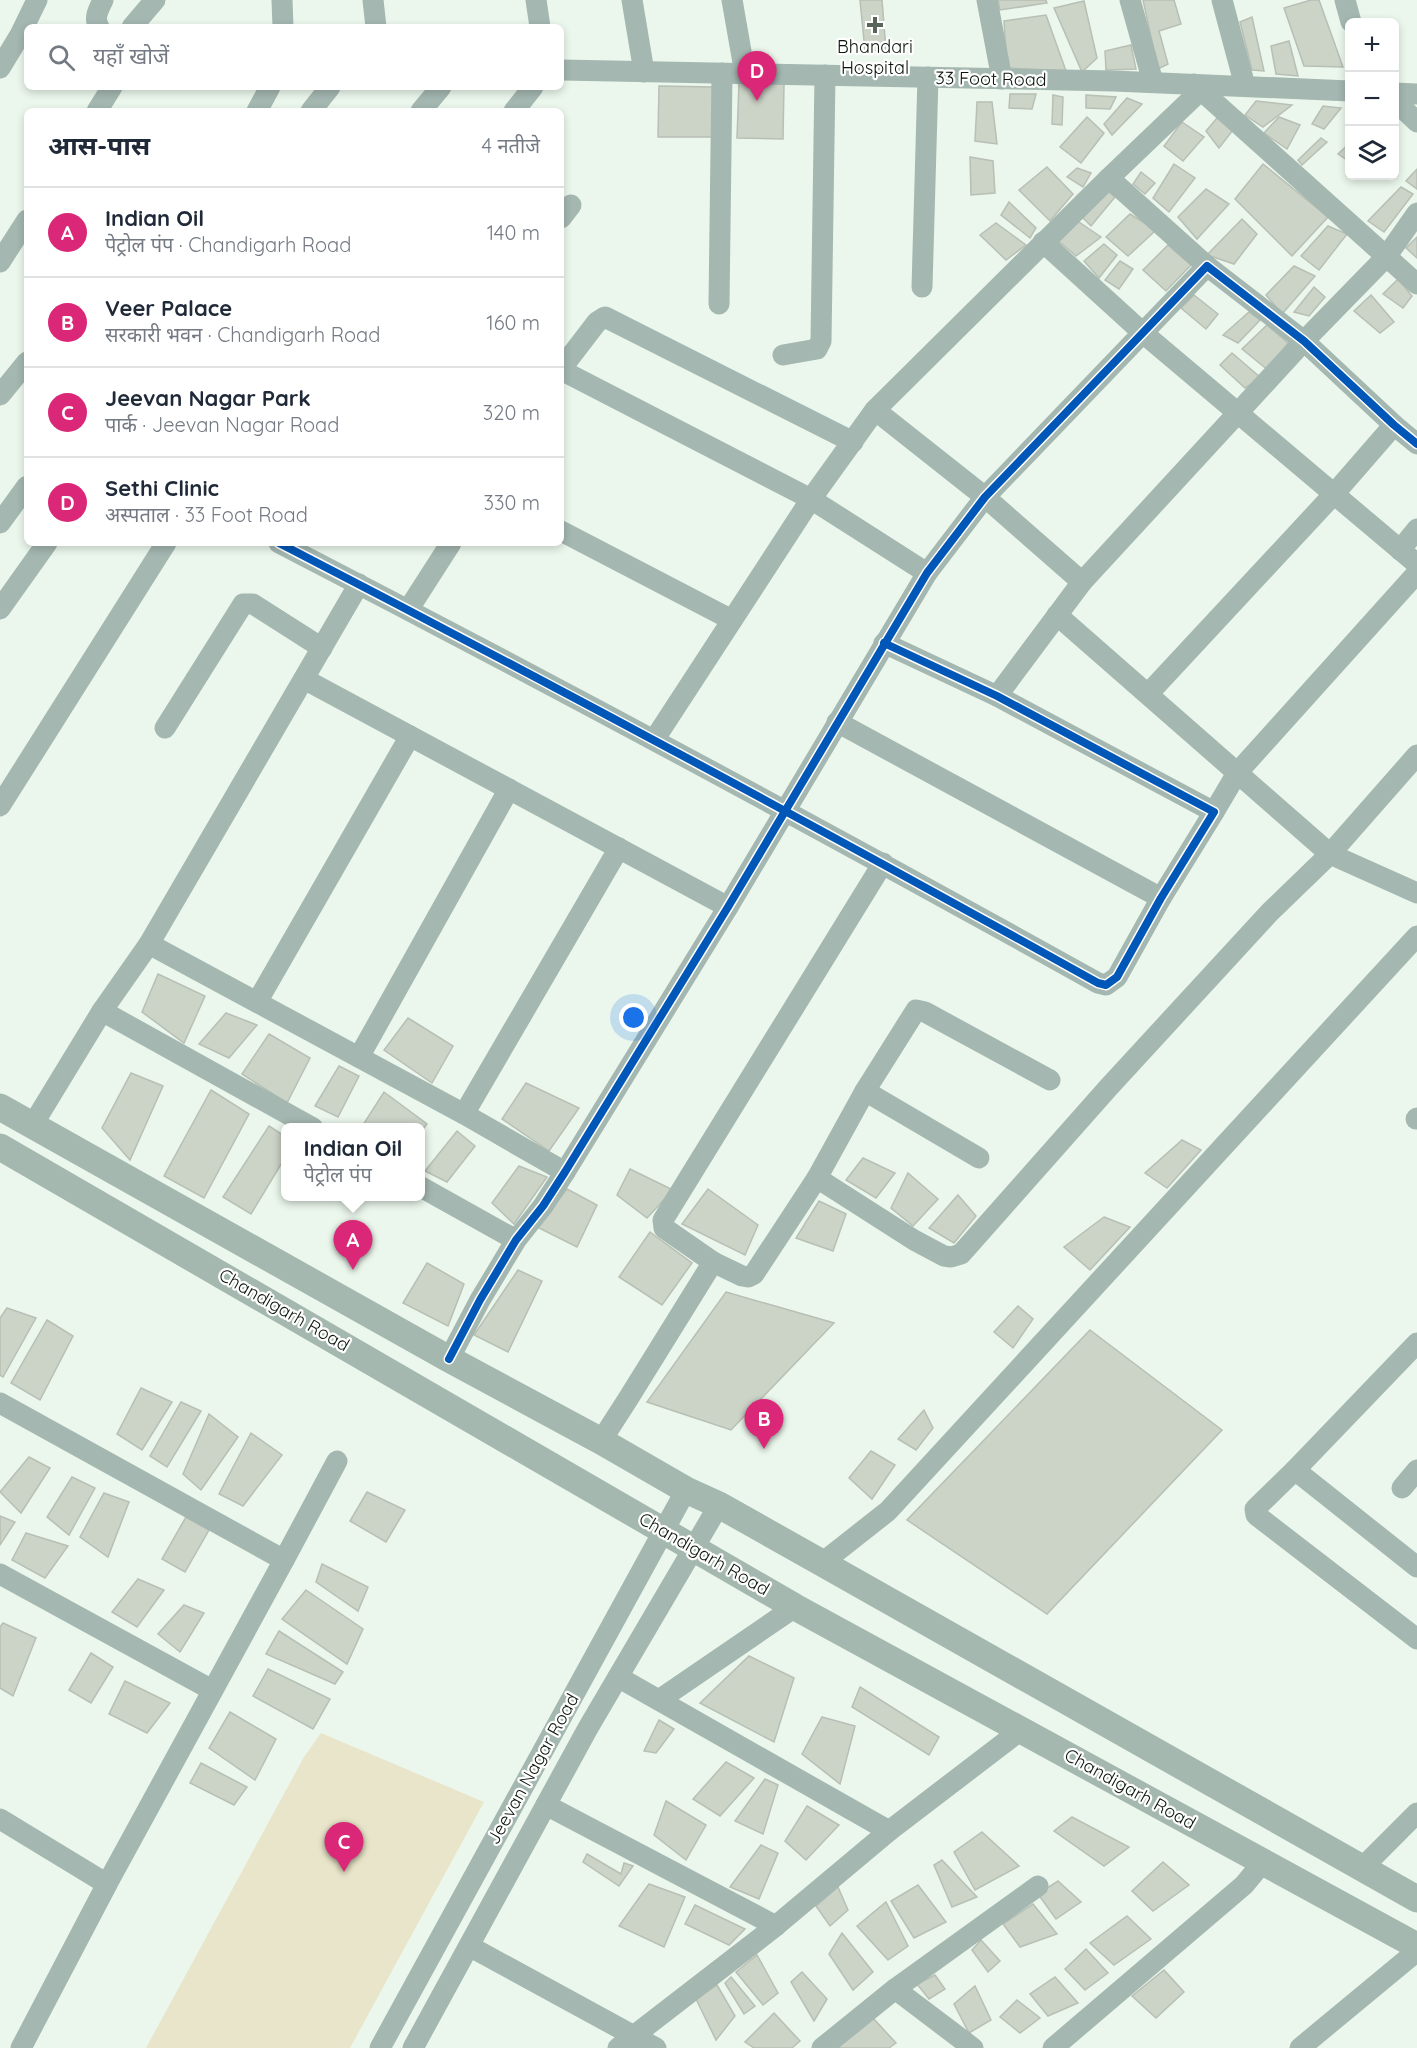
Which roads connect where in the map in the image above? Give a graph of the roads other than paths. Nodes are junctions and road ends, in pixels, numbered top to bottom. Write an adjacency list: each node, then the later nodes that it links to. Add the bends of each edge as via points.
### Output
1 (37, 0): 14 (street)
2 (103, 0): 15 (street, via 96,15)
3 (155, 0): 16 (street)
4 (282, 0): 17 (street)
5 (374, 0): 18 (street)
6 (536, 0): 19 (street)
7 (632, 0): 23 (street)
8 (732, 0): 25 (street)
9 (987, 0): 28 (street)
10 (1130, 0): 29 (street)
11 (1222, 0): 30 (street)
12 (1345, 0): 13 (street)
13 (1349, 18)
14 (28, 24)
15 (98, 24)
16 (135, 24)
17 (283, 24)
18 (376, 24)
19 (540, 24)
20 (23, 36): 21 (street)
21 (0, 68)
22 (564, 70): 23 (street, 33 Foot Road)
23 (644, 72): 24 (street, 33 Foot Road)
24 (722, 73): 25 (street, 33 Foot Road); 56 (street)
25 (745, 74): 26 (street, 33 Foot Road)
26 (825, 75): 27 (street, 33 Foot Road); 59 (street, via 821,341 817,350)
27 (928, 77): 28 (street, 33 Foot Road); 55 (street)
28 (1002, 79): 29 (street, 33 Foot Road)
29 (1153, 82): 31 (street, 33 Foot Road)
30 (1245, 86): 31 (street, 33 Foot Road); 37 (street, 33 Foot Road)
31 (1197, 87): 47 (street); 51 (street)
32 (110, 90): 41 (street)
33 (268, 90): 42 (street)
34 (328, 90): 43 (street)
35 (438, 90): 44 (street)
36 (531, 90): 45 (street)
37 (1345, 91)
38 (1399, 93): 39 (street)
39 (1417, 94)
40 (1399, 104): 46 (street)
41 (99, 108)
42 (259, 108)
43 (313, 108)
44 (424, 108)
45 (516, 108)
46 (1417, 122)
47 (1109, 178): 50 (street); 53 (street)
48 (1417, 213): 51 (street)
49 (24, 225): 52 (street)
50 (1043, 242): 57 (street); 64 (street)
51 (1386, 257): 54 (street); 58 (street)
52 (0, 262)
53 (1207, 266): 57 (street); 58 (street)
54 (1417, 284)
55 (922, 287)
56 (718, 304)
57 (1143, 333): 65 (street); 71 (street)
58 (1304, 341): 65 (street); 66 (street)
59 (783, 355)
60 (564, 365): 67 (street, via 605,317)
61 (24, 366): 63 (street)
62 (564, 371): 72 (street)
63 (0, 395)
64 (874, 410): 67 (street); 71 (street)
65 (1237, 414): 70 (street); 84 (street)
66 (1394, 425): 68 (street); 70 (street)
67 (853, 442): 72 (street)
68 (1417, 444)
69 (24, 490): 73 (street)
70 (1334, 494): 80 (street); 93 (street)
71 (986, 497): 82 (street); 84 (street)
72 (811, 499): 82 (street); 89 (street)
73 (0, 523)
74 (1417, 529): 80 (street)
75 (564, 533): 89 (street)
76 (45, 546): 86 (street)
77 (164, 546): 102 (street)
78 (285, 546): 85 (street)
79 (449, 546): 87 (street)
80 (1400, 550): 81 (street)
81 (1417, 564)
82 (927, 573): 90 (street)
83 (1417, 573): 100 (street)
84 (1082, 582): 88 (street)
85 (359, 584): 87 (street); 91 (street)
86 (0, 609)
87 (408, 610): 98 (street)
88 (1057, 615): 93 (street); 94 (street)
89 (732, 620): 98 (street)
90 (884, 644): 94 (street); 95 (street)
91 (322, 648): 92 (street); 96 (street, via 253,604 243,604)
92 (304, 679): 97 (street); 112 (street)
93 (1148, 694): 100 (street)
94 (997, 696): 104 (street)
95 (837, 722): 103 (street); 109 (street)
96 (165, 728)
97 (410, 736): 101 (street); 113 (street)
98 (654, 740): 103 (street)
99 (1417, 755): 106 (street)
100 (1237, 773): 104 (street); 106 (street)
101 (509, 789): 105 (street); 115 (street)
102 (0, 806)
103 (785, 811): 107 (street); 110 (street)
104 (1214, 812): 109 (street)
105 (619, 848): 110 (street); 119 (street)
106 (1330, 854): 108 (street); 125 (street, via 1269,913 961,1254 944,1256)
107 (883, 863): 109 (street, via 1104,985 1117,977); 128 (street, via 663,1220 664,1228)
108 (1417, 893)
109 (1161, 898)
110 (728, 907): 124 (street)
111 (1417, 936): 142 (street, via 888,1511)
112 (149, 944): 113 (street); 114 (street)
113 (256, 1002): 115 (street)
114 (102, 1011): 120 (street); 121 (street)
115 (359, 1057): 119 (street)
116 (1050, 1080): 117 (street, via 919,1010 913,1012)
117 (866, 1091): 123 (street); 125 (street)
118 (0, 1107): 121 (main road, Chandigarh Road)
119 (464, 1114): 124 (street)
120 (303, 1123)
121 (32, 1126): 130 (main road, Chandigarh Road)
122 (0, 1147): 139 (main road, Chandigarh Road)
123 (979, 1158)
124 (565, 1172): 127 (street)
125 (817, 1178): 128 (street, via 754,1274 742,1276)
126 (425, 1190): 127 (street)
127 (516, 1240): 130 (street)
128 (713, 1262): 132 (street)
129 (1417, 1343): 134 (street)
130 (449, 1359): 132 (main road, Chandigarh Road)
131 (0, 1403): 141 (street)
132 (601, 1441): 137 (main road, Chandigarh Road)
133 (337, 1461): 141 (street)
134 (1295, 1470): 143 (street); 146 (street, via 1256,1506 1256,1515)
135 (1417, 1470): 136 (street)
136 (1402, 1488)
137 (686, 1490): 138 (main road, Chandigarh Road); 139 (street, Jeevan Nagar Road)
138 (718, 1505): 140 (street, Jeevan Nagar Road); 142 (main road, Chandigarh Road)
139 (664, 1530): 140 (main road, Chandigarh Road); 167 (street, Jeevan Nagar Road)
140 (694, 1548): 145 (main road, Chandigarh Road); 147 (street, Jeevan Nagar Road)
141 (284, 1560): 148 (street)
142 (822, 1563): 156 (main road, Chandigarh Road)
143 (1417, 1567)
144 (0, 1574): 148 (street)
145 (795, 1606): 149 (street); 150 (main road, Chandigarh Road)
146 (1417, 1639)
147 (618, 1677): 149 (street); 151 (street, Jeevan Nagar Road)
148 (212, 1690): 157 (street)
149 (659, 1700): 154 (street)
150 (1021, 1730): 154 (street); 155 (main road, Chandigarh Road)
151 (546, 1805): 160 (street); 161 (street, Jeevan Nagar Road)
152 (1417, 1813): 156 (street)
153 (0, 1819): 157 (street)
154 (889, 1832): 160 (street)
155 (1263, 1862): 162 (main road, Chandigarh Road); 172 (street, via 1244,1885)
156 (1362, 1868): 159 (main road, Chandigarh Road)
157 (107, 1884): 166 (street)
158 (1038, 1886): 164 (street)
159 (1417, 1899)
160 (776, 1926): 165 (street)
161 (470, 1946): 165 (street); 168 (street, Jeevan Nagar Road)
162 (1417, 1946)
163 (1417, 1951): 173 (street)
164 (895, 1989): 170 (street); 171 (street)
165 (626, 2042): 169 (street)
166 (21, 2048)
167 (380, 2048)
168 (413, 2048)
169 (656, 2048)
170 (822, 2048)
171 (973, 2048)
172 (1053, 2048)
173 (1300, 2048)

